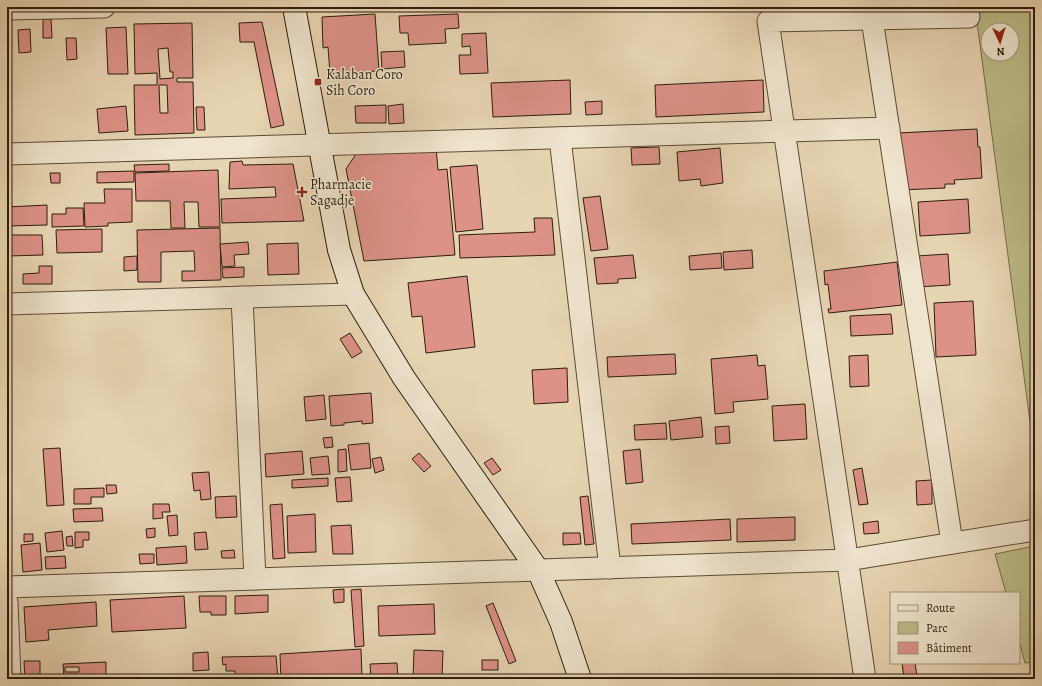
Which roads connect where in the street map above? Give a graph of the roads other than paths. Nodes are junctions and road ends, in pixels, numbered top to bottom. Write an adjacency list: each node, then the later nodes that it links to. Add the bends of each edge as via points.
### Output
1 (104, 7): 3 (street)
2 (294, 7): 9 (main road)
3 (7, 10)
4 (969, 16): 5 (street)
5 (872, 19): 6 (street); 7 (street, via 768,21)
6 (889, 128): 7 (street); 15 (street)
7 (784, 132): 8 (street); 16 (street)
8 (560, 138): 9 (street); 17 (street)
9 (319, 145): 10 (street); 11 (main road, via 339,250)
10 (7, 154)
11 (353, 294): 12 (street); 18 (main road, via 404,378)
12 (242, 297): 13 (street); 19 (street)
13 (7, 304)
14 (1035, 530): 15 (street)
15 (952, 543): 16 (street)
16 (848, 560): 17 (street); 24 (street)
17 (610, 568): 18 (street)
18 (538, 570): 19 (street); 23 (main road, via 561,622)
19 (255, 580): 20 (street)
20 (7, 587)
21 (7, 602): 22 (street)
22 (10, 679)
23 (580, 679)
24 (865, 679)

